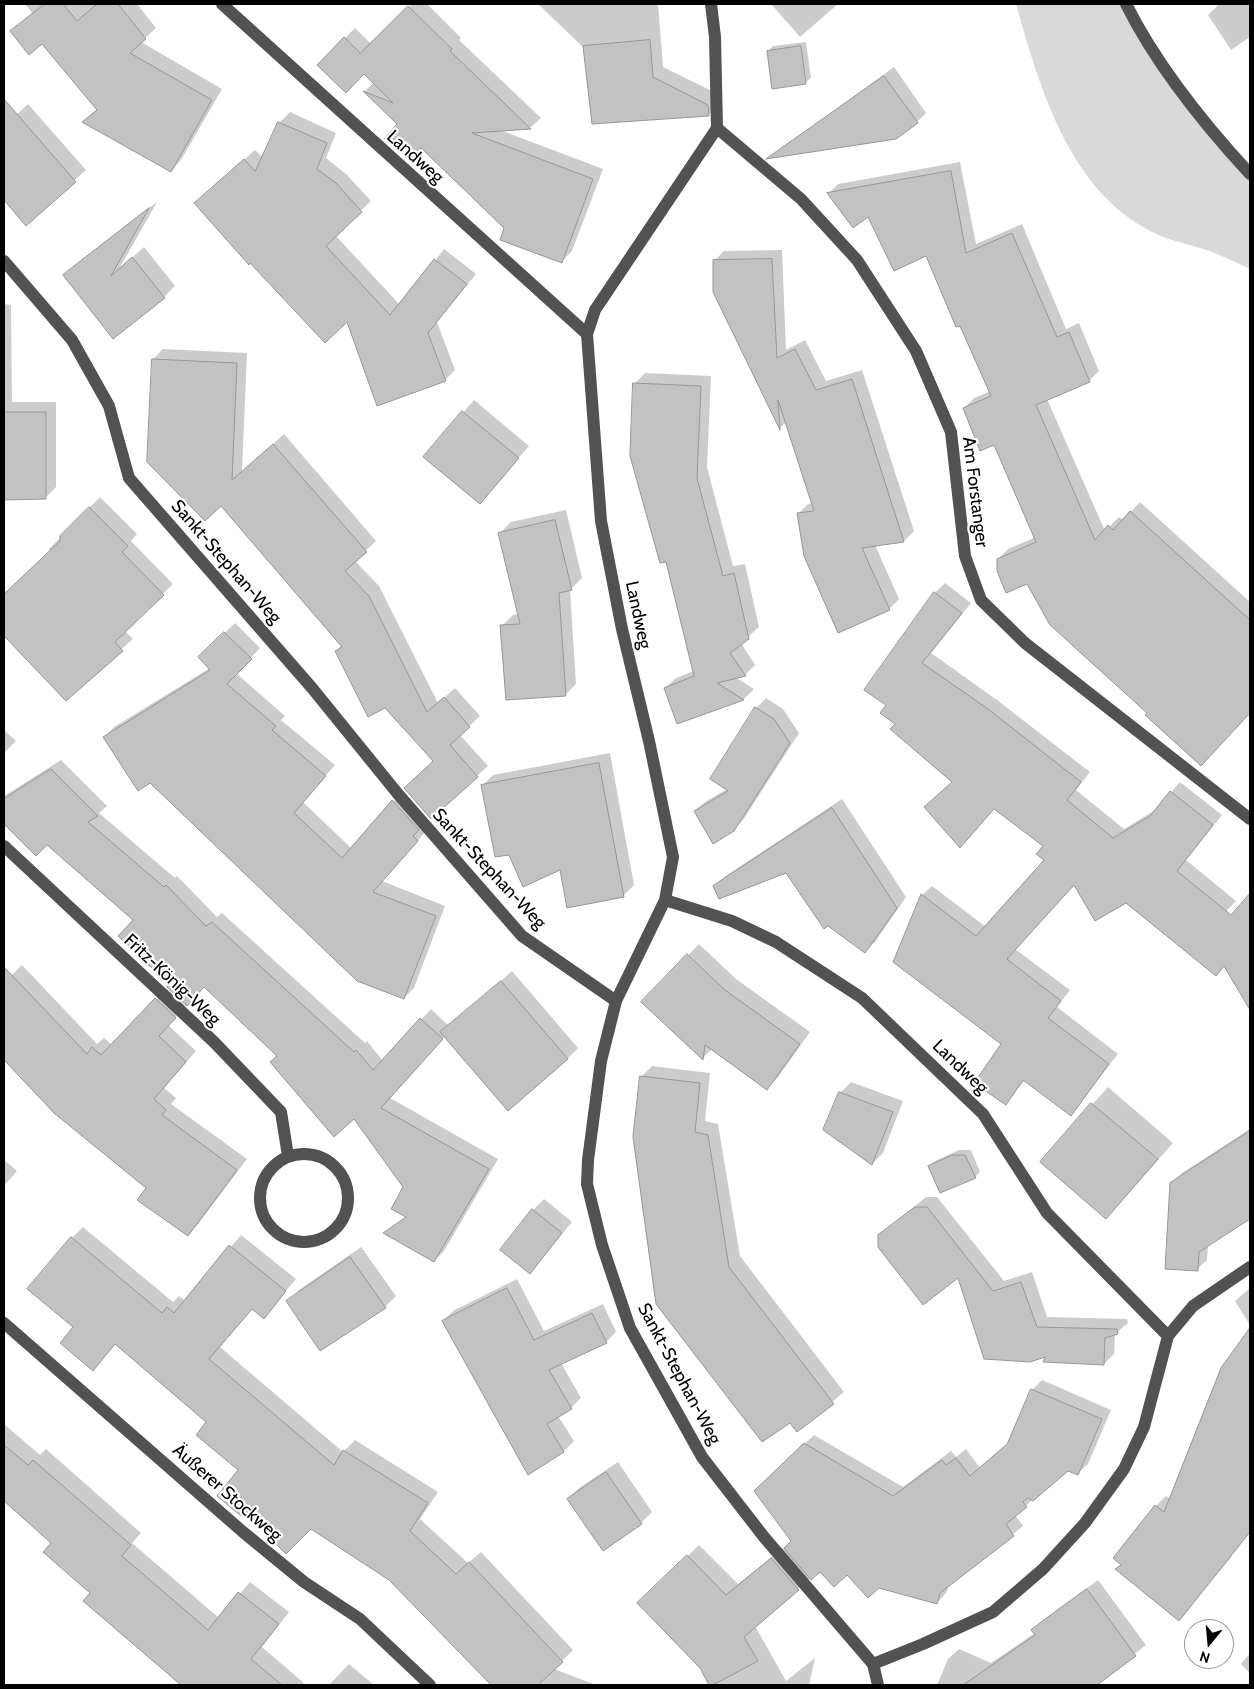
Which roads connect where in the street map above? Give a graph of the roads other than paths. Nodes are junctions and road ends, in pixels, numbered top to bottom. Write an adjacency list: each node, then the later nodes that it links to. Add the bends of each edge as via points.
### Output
1 (222, 4): 7 (street, Landweg)
2 (711, 4): 4 (street, via 715,37)
3 (1126, 4): 5 (street, via 1137,26 1181,90)
4 (716, 128): 7 (street, Landweg, via 595,310); 8 (street, Am Forstanger, via 801,199 857,260 916,351 951,432 965,556 982,600 1025,644)
5 (1250, 174)
6 (4, 261): 11 (street, Sankt-Stephan-Weg, via 72,340 109,406 129,478 522,936)
7 (587, 334): 10 (street, Landweg, via 601,520 673,857)
8 (1250, 819)
9 (4, 846): 12 (street, Fritz-König-Weg, via 214,1042 281,1112)
10 (665, 900): 11 (street, Landweg); 15 (street, Landweg, via 732,921 776,942 862,998 983,1114 1047,1213)
11 (616, 1001): 16 (street, Sankt-Stephan-Weg, via 601,1061 587,1184 602,1245 630,1328 702,1457 764,1537)
12 (288, 1156): 12 (street, via 272,1167 261,1183 259,1200 264,1218 281,1237 306,1244 327,1237 342,1222 349,1201 342,1176 326,1160 303,1153)
13 (1250, 1268): 15 (street, via 1193,1306)
14 (4, 1323): 17 (street, Äußerer Stockweg, via 244,1532 304,1582 360,1620)
15 (1168, 1336): 16 (street, via 1144,1427 1124,1469 1085,1523 1043,1569 993,1612)
16 (873, 1664): 18 (street)
17 (430, 1685)
18 (878, 1685)

